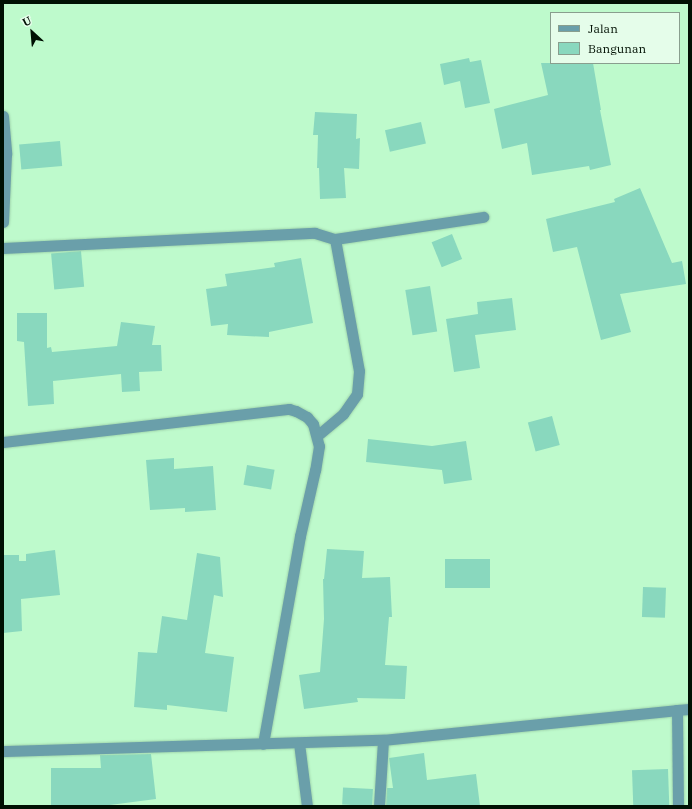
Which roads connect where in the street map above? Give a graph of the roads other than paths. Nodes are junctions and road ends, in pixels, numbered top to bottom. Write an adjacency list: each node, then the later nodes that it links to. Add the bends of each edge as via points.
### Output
1 (3, 116): 3 (street, via 6,154)
2 (483, 217): 4 (street)
3 (3, 222)
4 (335, 239): 5 (street, via 315,233); 6 (street, via 359,371 357,394 343,414)
5 (3, 248)
6 (317, 436): 7 (street, via 313,424 307,417 289,409); 12 (street, via 319,446 315,470 300,536)
7 (3, 442)
8 (677, 710): 9 (street); 10 (street); 16 (street)
9 (689, 710)
10 (383, 740): 11 (street); 15 (street)
11 (299, 743): 12 (street); 14 (street)
12 (263, 744): 13 (street)
13 (3, 751)
14 (307, 806)
15 (379, 806)
16 (678, 806)

